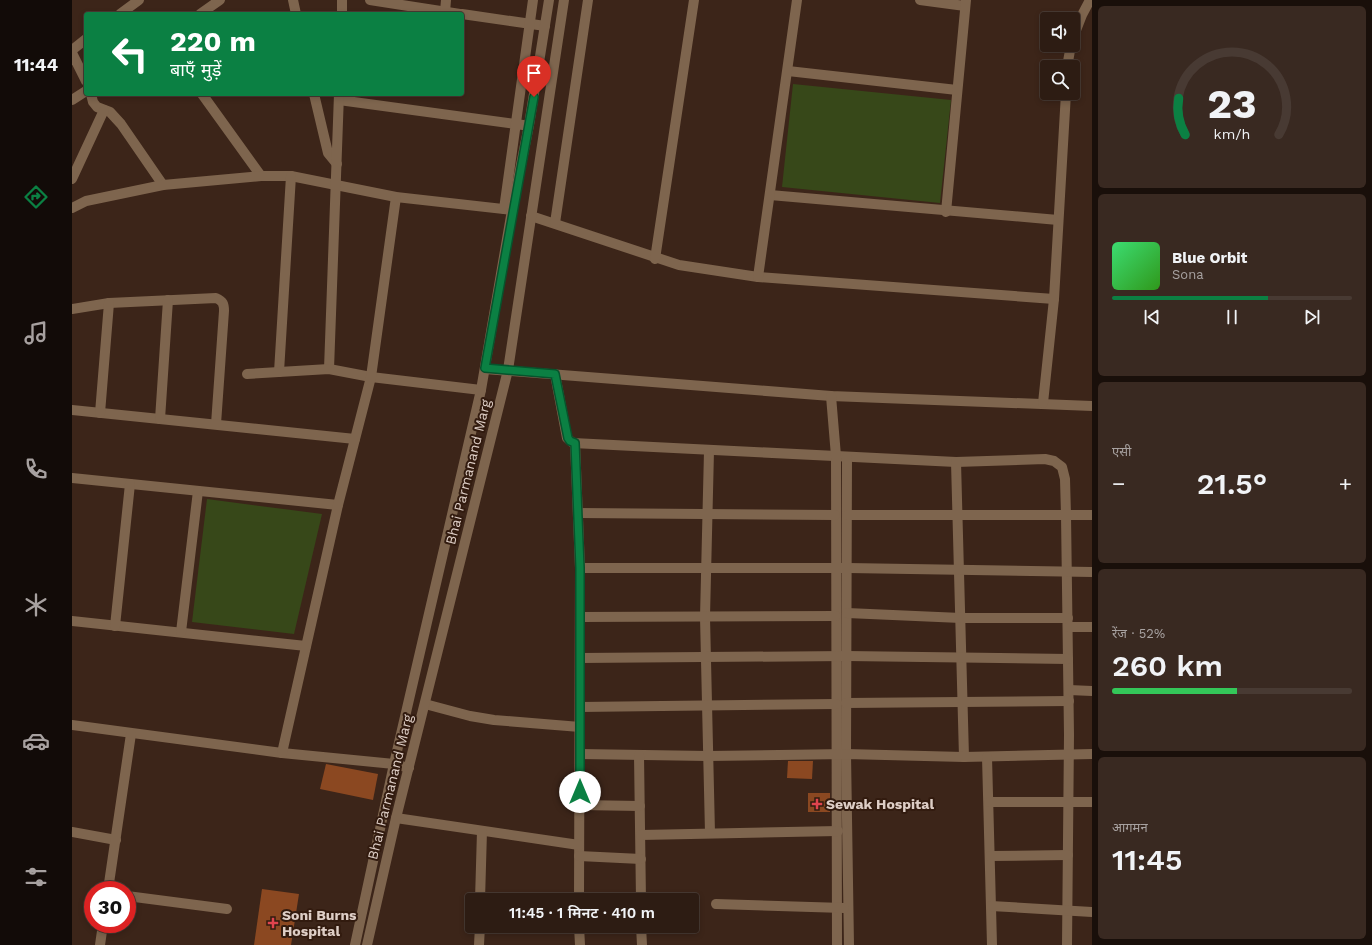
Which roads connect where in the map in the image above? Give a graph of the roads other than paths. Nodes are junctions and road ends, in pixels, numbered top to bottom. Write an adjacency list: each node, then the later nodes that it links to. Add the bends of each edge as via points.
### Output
1 (139, 0): 16 (street)
2 (220, 0): 17 (street)
3 (293, 0): 18 (street)
4 (342, 0): 19 (street)
5 (370, 0): 20 (street)
6 (446, 0): 20 (street)
7 (534, 0): 23 (street)
8 (549, 0): 24 (street, Bhai Parmanand Marg)
9 (564, 0): 52 (street, Bhai Parmanand Marg)
10 (588, 0): 54 (street)
11 (694, 0): 55 (street)
12 (797, 0): 28 (street)
13 (920, 0): 15 (street)
14 (1090, 0): 22 (street)
15 (965, 3): 30 (street)
16 (123, 12)
17 (203, 12)
18 (296, 12)
19 (342, 12)
20 (445, 12)
21 (464, 14): 23 (street)
22 (1080, 20)
23 (530, 24): 24 (street); 39 (street)
24 (545, 26): 40 (street, Bhai Parmanand Marg)
25 (84, 41): 26 (street)
26 (72, 50)
27 (72, 53): 29 (street)
28 (788, 71): 30 (street); 47 (street)
29 (84, 77)
30 (957, 90): 51 (street)
31 (84, 92): 36 (street)
32 (92, 96): 38 (street, via 97,107)
33 (203, 96): 42 (street)
34 (314, 96): 41 (street, via 328,153)
35 (339, 97): 39 (street); 41 (street)
36 (72, 100)
37 (1066, 100): 53 (street)
38 (104, 110): 44 (street); 46 (street, via 110,112 121,124)
39 (517, 124): 40 (street); 50 (street)
40 (529, 125): 50 (street, Bhai Parmanand Marg)
41 (337, 164): 45 (street)
42 (261, 176): 43 (street); 46 (street)
43 (291, 176): 45 (street); 64 (street)
44 (72, 179)
45 (336, 184): 48 (street); 62 (street)
46 (163, 185): 49 (street, via 86,201)
47 (770, 195): 51 (street); 56 (street)
48 (396, 197): 50 (street); 67 (street)
49 (72, 208)
50 (508, 209): 61 (street, Bhai Parmanand Marg)
51 (946, 212): 53 (street)
52 (531, 216): 54 (street); 63 (street, Bhai Parmanand Marg)
53 (1058, 220): 57 (street)
54 (555, 223): 55 (street)
55 (656, 259): 56 (street, via 679,265)
56 (758, 276): 57 (street)
57 (1054, 298): 70 (street)
58 (168, 300): 59 (street); 74 (street); 75 (street, via 216,298 224,305)
59 (110, 303): 60 (street); 73 (street)
60 (72, 309)
61 (485, 368): 63 (street); 68 (street, Bhai Parmanand Marg)
62 (329, 369): 64 (street); 67 (street)
63 (508, 370): 66 (street); 122 (street, Bhai Parmanand Marg)
64 (279, 372): 65 (street)
65 (247, 374)
66 (555, 374): 69 (street); 77 (street, via 568,438)
67 (371, 377): 68 (street); 76 (street)
68 (481, 390): 137 (street, Bhai Parmanand Marg)
69 (831, 396): 70 (street); 79 (street)
70 (1043, 403): 71 (street)
71 (1092, 406)
72 (72, 410): 73 (street)
73 (100, 413): 74 (street)
74 (160, 419): 75 (street)
75 (216, 424): 76 (street)
76 (355, 439): 85 (street)
77 (575, 443): 78 (street); 86 (street)
78 (709, 451): 79 (street); 87 (street)
79 (836, 456): 80 (street); 88 (street)
80 (847, 457): 81 (street); 89 (street)
81 (956, 462): 90 (street, via 1045,459 1054,461 1062,467); 92 (street)
82 (72, 478): 83 (street)
83 (130, 484): 84 (street); 107 (street)
84 (198, 491): 85 (street); 109 (street)
85 (338, 505): 110 (street)
86 (578, 513): 87 (street); 93 (street)
87 (707, 515): 88 (street); 96 (street)
88 (835, 515): 94 (street)
89 (847, 515): 92 (street); 95 (street)
90 (1066, 515): 91 (street); 92 (street); 98 (street)
91 (1092, 515)
92 (958, 516): 97 (street)
93 (580, 568): 96 (street); 102 (street)
94 (836, 568): 95 (street); 96 (street); 101 (street)
95 (848, 568): 97 (street); 100 (street)
96 (706, 569): 103 (street)
97 (959, 571): 98 (street); 104 (street)
98 (1067, 572): 99 (street); 106 (street)
99 (1092, 572)
100 (847, 613): 104 (street); 112 (street)
101 (836, 616): 103 (street); 111 (street)
102 (580, 617): 103 (street); 113 (street)
103 (705, 617): 114 (street)
104 (960, 618): 106 (street); 115 (street)
105 (72, 621): 107 (street)
106 (1068, 623): 108 (street); 116 (street)
107 (115, 626): 109 (street)
108 (1092, 627)
109 (181, 632): 110 (street)
110 (306, 646): 128 (street)
111 (836, 656): 112 (street); 114 (street); 120 (street)
112 (847, 656): 115 (street); 120 (street)
113 (580, 658): 114 (street); 124 (street)
114 (706, 658): 123 (street)
115 (962, 659): 116 (street); 121 (street)
116 (1068, 659): 117 (street)
117 (1069, 690): 118 (street); 119 (street)
118 (1092, 691)
119 (1069, 701): 121 (street); 133 (street)
120 (841, 703): 121 (street); 123 (street); 131 (street)
121 (963, 703): 135 (street)
122 (425, 704): 126 (street, via 494,720); 138 (street, Bhai Parmanand Marg)
123 (707, 706): 124 (street); 134 (street)
124 (580, 707): 126 (street)
125 (72, 725): 127 (street)
126 (580, 726): 129 (street)
127 (131, 734): 128 (street); 150 (street)
128 (282, 753): 137 (street)
129 (580, 754): 130 (street); 142 (street)
130 (639, 754): 134 (street); 143 (street)
131 (842, 754): 134 (street); 135 (street); 146 (street); 156 (street)
132 (1092, 754): 133 (street)
133 (1069, 755): 136 (street); 141 (street)
134 (708, 756): 148 (street)
135 (964, 757): 136 (street)
136 (988, 757): 139 (street)
137 (394, 764): 138 (street); 174 (street, Bhai Parmanand Marg)
138 (409, 768): 144 (street, Bhai Parmanand Marg)
139 (989, 802): 141 (street); 154 (street)
140 (1092, 802): 141 (street)
141 (1069, 803): 152 (street)
142 (580, 805): 143 (street); 151 (street)
143 (640, 806): 149 (street)
144 (396, 818): 145 (street); 175 (street, Bhai Parmanand Marg)
145 (482, 831): 151 (street); 158 (street)
146 (838, 831): 148 (street); 156 (street)
147 (72, 832): 150 (street)
148 (710, 833): 149 (street)
149 (640, 835): 155 (street)
150 (116, 840): 157 (street)
151 (580, 845): 153 (street)
152 (1068, 854): 154 (street); 167 (street)
153 (579, 856): 155 (street); 159 (street)
154 (990, 856): 163 (street)
155 (641, 859): 160 (street)
156 (843, 860): 165 (street); 166 (street)
157 (109, 881)
158 (480, 893)
159 (579, 893)
160 (641, 893)
161 (136, 897): 164 (street)
162 (716, 904): 165 (street)
163 (992, 906): 167 (street); 181 (street)
164 (227, 908)
165 (838, 908): 166 (street); 179 (street)
166 (848, 908): 180 (street)
167 (1067, 911): 168 (street); 182 (street)
168 (1092, 912)
169 (102, 933): 173 (street)
170 (480, 933): 176 (street)
171 (579, 933): 177 (street)
172 (641, 933): 178 (street)
173 (100, 945)
174 (355, 945)
175 (367, 945)
176 (479, 945)
177 (580, 945)
178 (642, 945)
179 (838, 945)
180 (849, 945)
181 (992, 945)
182 (1067, 945)

